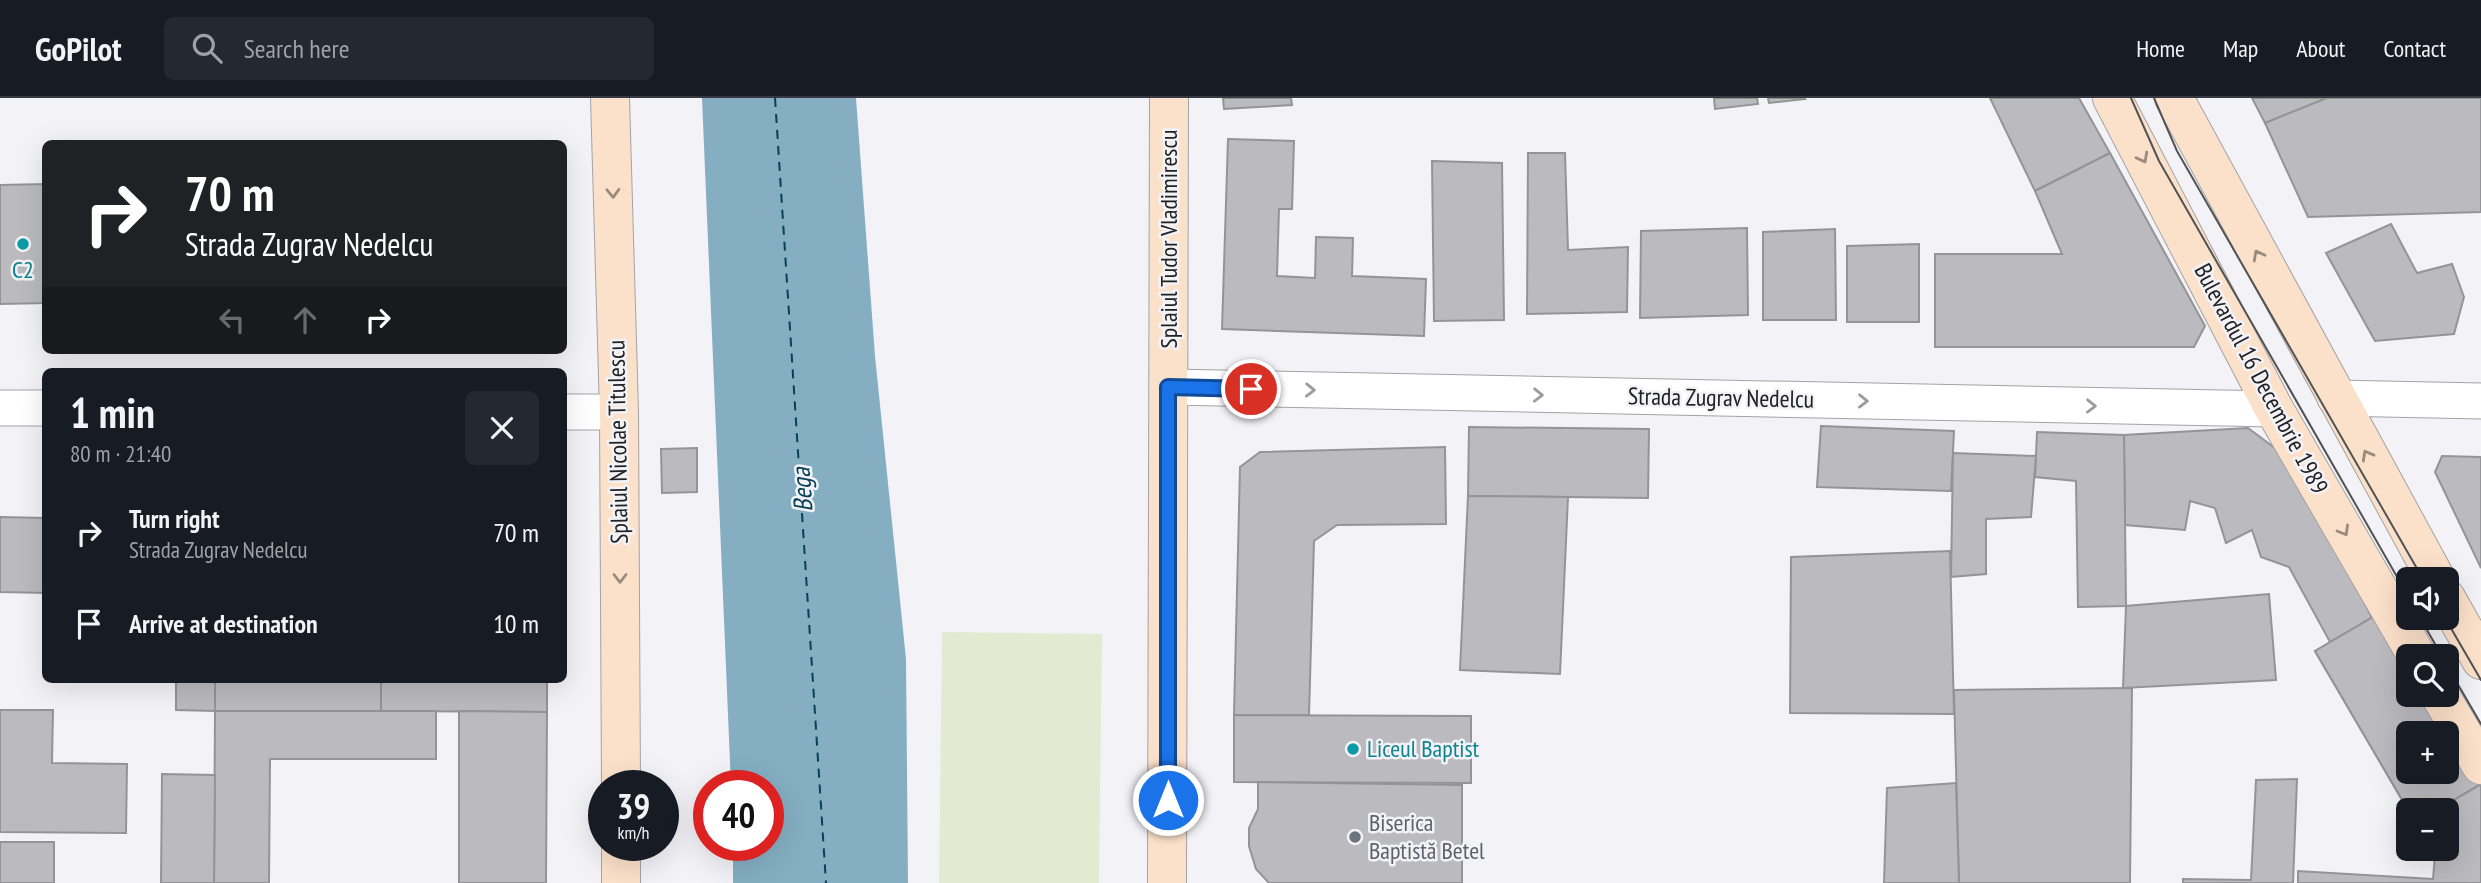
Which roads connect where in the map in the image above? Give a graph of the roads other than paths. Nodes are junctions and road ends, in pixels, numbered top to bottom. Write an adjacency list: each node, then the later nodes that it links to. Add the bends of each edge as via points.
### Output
1 (610, 98): 12 (street, Splaiul Nicolae Titulescu, one-way to 12)
2 (1169, 98): 5 (street, Splaiul Tudor Vladimirescu)
3 (2112, 98): 10 (street, Bulevardul 16 Decembrie 1989, one-way to 10)
4 (2174, 98): 6 (street, one-way to 4)
5 (1168, 387): 10 (street, Strada Zugrav Nedelcu, one-way to 10); 22 (street, Splaiul Tudor Vladimirescu)
6 (2335, 398): 7 (street); 13 (street, one-way to 6)
7 (2481, 401)
8 (0, 408): 9 (street)
9 (42, 408)
10 (2274, 409): 15 (street, Bulevardul 16 Decembrie 1989, one-way to 15)
11 (567, 412): 12 (street)
12 (620, 412): 19 (street, Splaiul Nicolae Titulescu, one-way to 19)
13 (2429, 567)
14 (2459, 621): 16 (street)
15 (2410, 644)
16 (2481, 660)
17 (2447, 707): 18 (street)
18 (2481, 765)
19 (621, 770)
20 (621, 861): 21 (street)
21 (621, 883)
22 (1167, 883)

